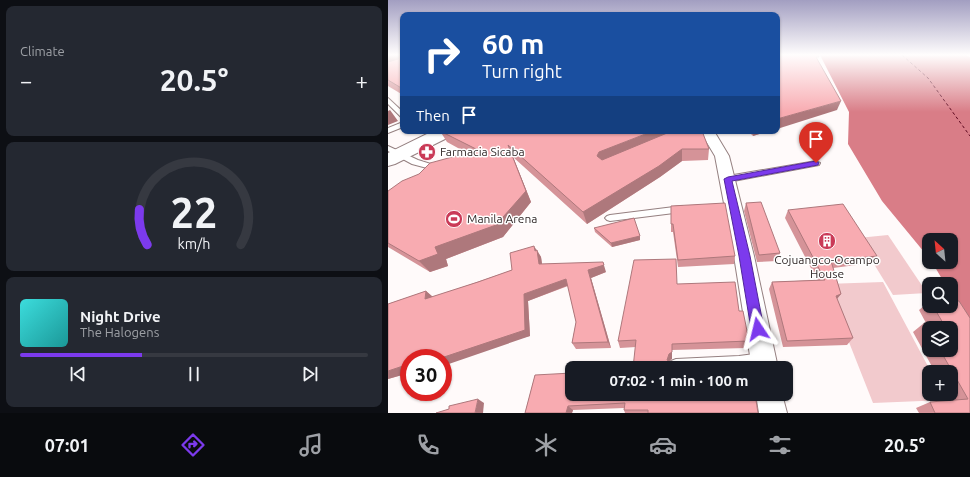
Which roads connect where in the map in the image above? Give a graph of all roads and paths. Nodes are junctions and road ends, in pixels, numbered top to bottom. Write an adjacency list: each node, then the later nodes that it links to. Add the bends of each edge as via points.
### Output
1 (388, 100): 2 (lane)
2 (400, 113)
3 (400, 125): 4 (lane)
4 (388, 130)
5 (440, 134): 7 (main road)
6 (709, 134): 10 (street, via 722,156)
7 (392, 154): 9 (lane, via 430,167 433,175)
8 (816, 163): 10 (lane)
9 (428, 179)
10 (728, 179): 13 (street, via 727,206 744,256)
11 (694, 208): 12 (lane)
12 (610, 218)
13 (763, 361)
14 (771, 401): 15 (street)
15 (773, 413)

